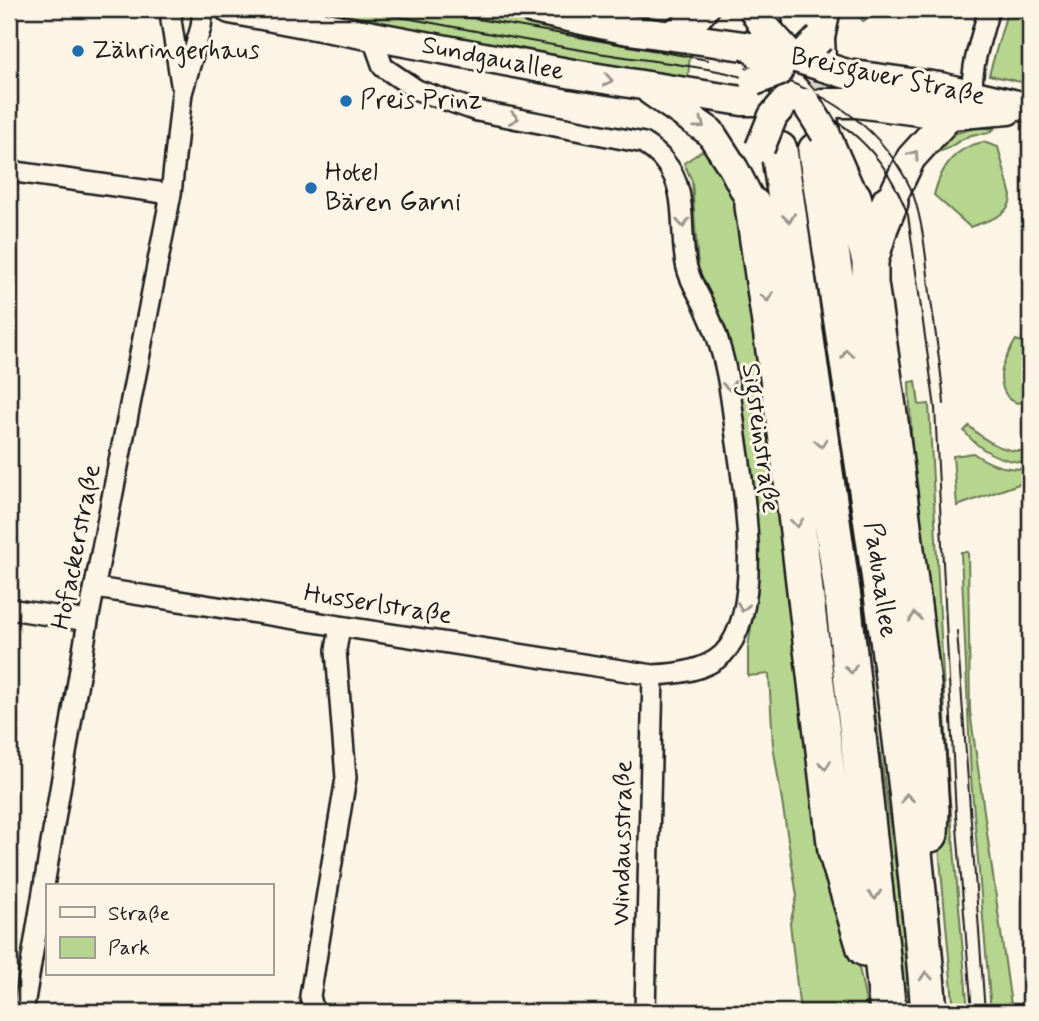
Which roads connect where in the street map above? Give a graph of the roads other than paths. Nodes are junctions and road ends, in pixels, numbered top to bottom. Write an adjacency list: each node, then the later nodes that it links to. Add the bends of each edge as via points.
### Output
1 (173, 9): 13 (street, Hofackerstraße)
2 (203, 9): 13 (street, Hofackerstraße)
3 (230, 9): 10 (street, Sundgauallee)
4 (532, 9): 9 (street)
5 (704, 9): 9 (street)
6 (753, 9): 11 (street, bridge)
7 (989, 9): 15 (street)
8 (815, 20): 11 (street)
9 (671, 35): 11 (street, bridge, via 751,47)
10 (372, 36): 12 (street, Sundgauallee, one-way to 12); 28 (street, Sigsteinstraße, one-way to 28, via 383,68 417,90 477,111 644,143 664,159 675,176 687,268 708,313 730,383 749,556 741,620 721,656 684,673)
11 (811, 84): 14 (street, Breisgauer Straße); 15 (street, Breisgauer Straße, via 940,86); 17 (street, bridge, via 773,116); 18 (street, bridge)
12 (643, 86): 14 (street, Sundgauallee); 22 (street, one-way to 22, via 710,132)
13 (182, 93): 20 (street, Hofackerstraße)
14 (685, 93)
15 (965, 107): 16 (street, Breisgauer Straße); 21 (street, one-way to 15, via 911,158)
16 (1028, 108)
17 (770, 149): 22 (street, via 754,171); 33 (highway, Paduaallee, one-way to 33, via 843,598)
18 (834, 162): 23 (highway); 29 (highway, Paduaallee, one-way to 18)
19 (9, 171): 20 (street)
20 (171, 194): 24 (street, Hofackerstraße)
21 (890, 202): 23 (highway)
22 (753, 206): 33 (highway, one-way to 33, via 788,447 836,851)
23 (870, 261): 29 (highway, one-way to 23, via 931,810 923,685)
24 (96, 588): 26 (street, Hofackerstraße); 27 (street, Husserlstraße)
25 (9, 609): 26 (street)
26 (88, 621): 30 (street, Hofackerstraße)
27 (340, 627): 28 (street, Husserlstraße); 31 (street, via 336,650 346,778 310,996)
28 (653, 675): 32 (street, Windausstraße)
29 (923, 939): 34 (highway, Paduaallee, one-way to 29)
30 (23, 1012)
31 (314, 1012)
32 (645, 1012)
33 (886, 1012)
34 (929, 1012)

